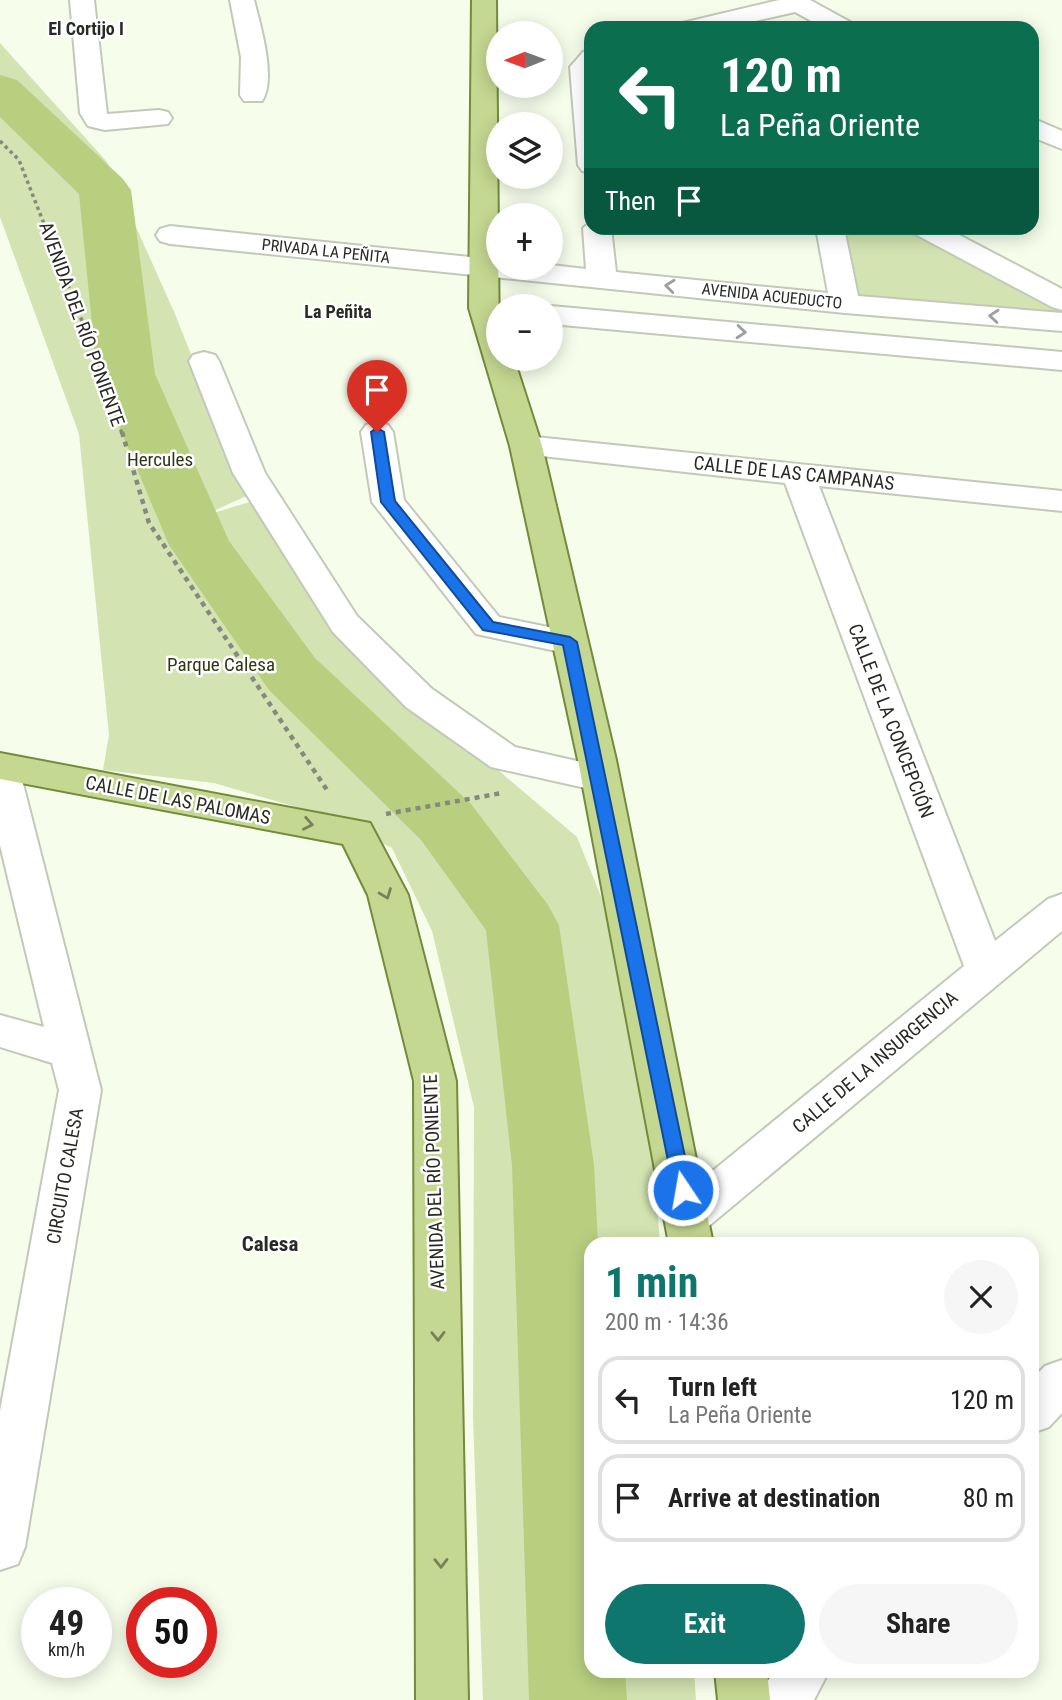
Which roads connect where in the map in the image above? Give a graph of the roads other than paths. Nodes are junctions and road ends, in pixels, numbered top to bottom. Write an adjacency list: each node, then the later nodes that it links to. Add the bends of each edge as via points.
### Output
1 (82, 0): 8 (street, via 97,120)
2 (242, 0): 7 (street, via 254,57)
3 (484, 0): 15 (main road)
4 (794, 2): 5 (street); 6 (street)
5 (719, 21)
6 (830, 21)
7 (253, 95)
8 (159, 118)
9 (1039, 130): 10 (street)
10 (1062, 141)
11 (170, 234): 15 (street, PRIVADA LA PEÑITA)
12 (598, 235): 16 (street)
13 (831, 235): 19 (street)
14 (939, 235): 18 (street)
15 (482, 267): 16 (street, AVENIDA ACUEDUCTO); 17 (main road)
16 (602, 279): 19 (street, AVENIDA ACUEDUCTO, one-way to 16)
17 (488, 294)
18 (1062, 301)
19 (845, 304): 21 (street, AVENIDA ACUEDUCTO, one-way to 19)
20 (563, 316): 22 (street, AVENIDA ACUEDUCTO, one-way to 22)
21 (1062, 322)
22 (1062, 361)
23 (204, 362): 31 (street, via 249,473 345,624 419,698 504,758)
24 (503, 371): 26 (main road)
25 (377, 432): 29 (street, via 388,502 488,626)
26 (526, 446): 27 (street, CALLE DE LAS CAMPANAS); 29 (main road)
27 (797, 472): 28 (street, CALLE DE LAS CAMPANAS); 34 (street, CALLE DE LA CONCEPCIÓN)
28 (1062, 501)
29 (570, 642): 31 (main road)
30 (0, 767): 32 (main road, CALLE DE LAS PALOMAS, one-way to 32); 36 (street, CIRCUITO CALESA)
31 (599, 778): 37 (main road)
32 (368, 824): 43 (main road, AVENIDA DEL RÍO PONIENTE, one-way to 43, via 435,1081)
33 (1062, 909): 34 (street, CALLE DE LA INSURGENCIA)
34 (986, 970): 37 (street, CALLE DE LA INSURGENCIA)
35 (0, 1031): 36 (street)
36 (71, 1052): 40 (street, CIRCUITO CALESA, via 80,1090)
37 (690, 1231)
38 (1062, 1381): 39 (street)
39 (1039, 1405)
40 (0, 1547)
41 (742, 1678): 44 (main road)
42 (798, 1678): 45 (street)
43 (442, 1700)
44 (744, 1700)
45 (784, 1700)

